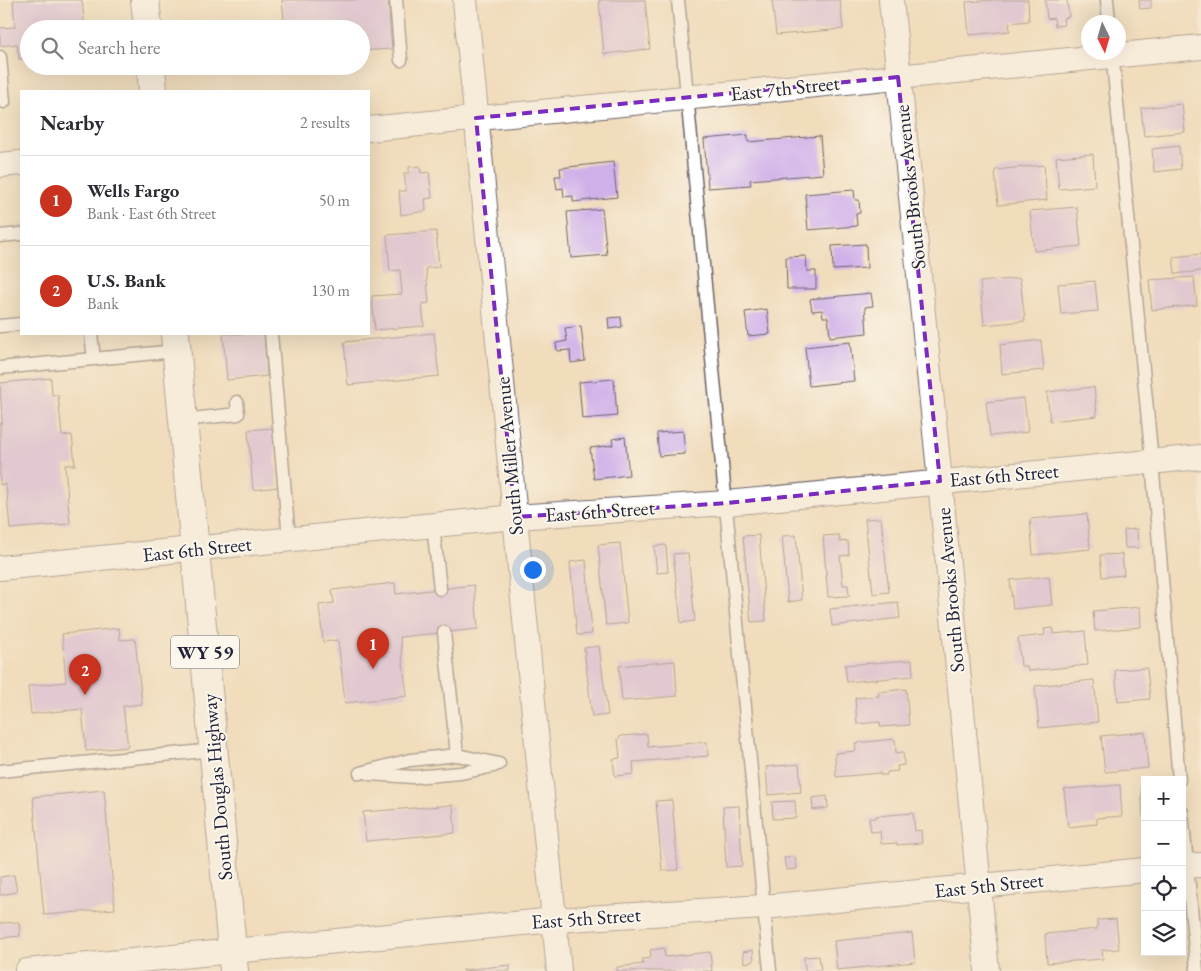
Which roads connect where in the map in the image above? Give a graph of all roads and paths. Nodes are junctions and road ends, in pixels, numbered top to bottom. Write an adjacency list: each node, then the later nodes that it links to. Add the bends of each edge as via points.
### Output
1 (145, 0): 8 (main road)
2 (396, 0): 13 (lane)
3 (465, 0): 20 (street, South Miller Avenue)
4 (678, 0): 18 (lane)
5 (891, 0): 16 (street, South Brooks Avenue)
6 (1106, 0): 7 (lane)
7 (1108, 15)
8 (147, 20)
9 (1201, 47): 10 (street, East 7th Street)
10 (1126, 53)
11 (0, 57): 19 (lane)
12 (1081, 57): 16 (street, East 7th Street)
13 (401, 60)
14 (1114, 60): 36 (lane)
15 (152, 75): 17 (main road)
16 (898, 77): 18 (street, East 7th Street); 37 (street, South Brooks Avenue)
17 (153, 90)
18 (688, 98): 20 (street, East 7th Street); 38 (lane)
19 (4, 102)
20 (476, 118): 21 (street, East 7th Street); 39 (street, South Miller Avenue)
21 (370, 129)
22 (20, 162): 23 (street)
23 (0, 165)
24 (20, 234): 25 (lane)
25 (0, 236)
26 (20, 324): 27 (lane)
27 (0, 326)
28 (91, 335): 31 (lane)
29 (271, 335): 41 (lane)
30 (175, 342): 31 (lane); 34 (main road, South Douglas Highway / WY 59)
31 (94, 359): 32 (lane)
32 (0, 368)
33 (237, 402): 34 (lane, via 238,414)
34 (183, 420): 42 (main road, South Douglas Highway / WY 59)
35 (1201, 457): 36 (street, East 6th Street)
36 (1152, 461): 37 (street, East 6th Street); 49 (lane)
37 (940, 482): 38 (street, East 6th Street); 53 (street, South Brooks Avenue)
38 (727, 503): 39 (street, East 6th Street); 54 (lane)
39 (515, 517): 40 (street, East 6th Street); 55 (street, South Miller Avenue)
40 (433, 525): 41 (street, East 6th Street); 44 (lane)
41 (289, 539): 42 (street, East 6th Street)
42 (195, 549): 43 (street, East 6th Street); 46 (main road, South Douglas Highway / WY 59)
43 (0, 568)
44 (440, 589)
45 (444, 632): 47 (lane)
46 (214, 750): 48 (lane); 56 (main road, South Douglas Highway / WY 59)
47 (457, 755): 47 (lane, via 410,760 360,773 414,777 461,773 499,764)
48 (0, 771)
49 (1180, 776)
50 (1183, 821): 51 (lane)
51 (1190, 866): 61 (lane)
52 (1141, 870): 53 (street, East 5th Street)
53 (979, 886): 54 (street, East 5th Street); 60 (street, South Brooks Avenue)
54 (764, 907): 55 (street, East 5th Street); 59 (lane)
55 (554, 920): 56 (street, East 5th Street); 58 (street, South Miller Avenue)
56 (233, 961): 57 (street, East 5th Street)
57 (27, 971)
58 (559, 971)
59 (770, 971)
60 (987, 971)
61 (1198, 971)

